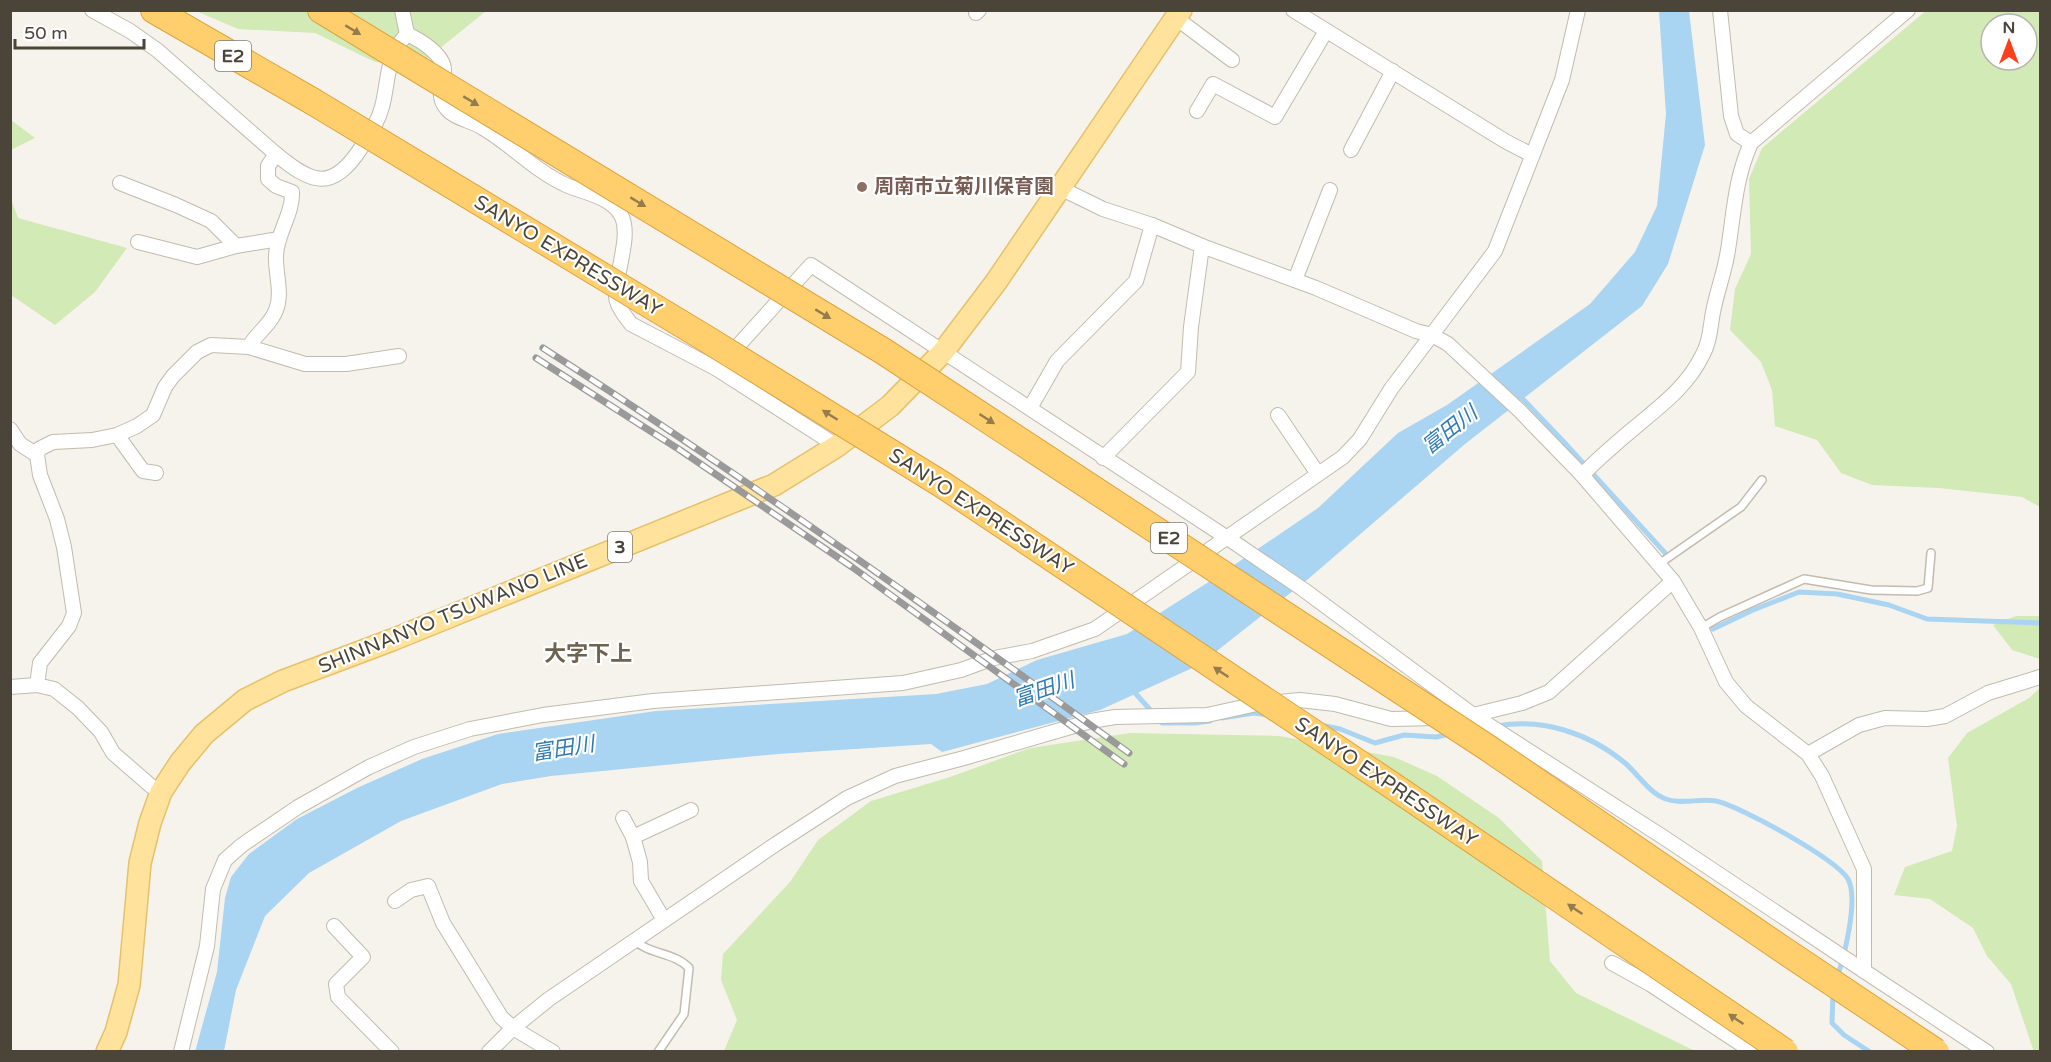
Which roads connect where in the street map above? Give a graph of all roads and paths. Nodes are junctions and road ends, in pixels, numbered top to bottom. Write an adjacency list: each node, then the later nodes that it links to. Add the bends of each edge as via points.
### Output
1 (92, 10): 17 (street, via 157,50)
2 (154, 10): 72 (highway, SANYO EXPRESSWAY / E2, one-way to 2, bridge, via 943,485 312,101)
3 (321, 10): 73 (highway, E2, one-way to 73, bridge, via 893,357 1488,748)
4 (402, 10): 11 (street)
5 (1293, 10): 10 (street)
6 (1578, 10): 18 (street, via 1562,80)
7 (1720, 10): 15 (street, via 1731,116 1737,134)
8 (1908, 10): 15 (street)
9 (1178, 14): 12 (street); 20 (main road, SHINNANYO TSUWANO LINE / 3)
10 (1326, 31): 13 (street); 14 (street, via 1275,117 1212,84)
11 (407, 34): 17 (street, via 396,49 372,133 350,165 334,178 316,179 296,171); 32 (street, via 442,59 441,99 448,111 483,128 564,184 604,199 620,213 624,225 616,297 622,312 631,324)
12 (1232, 60)
13 (1393, 71): 16 (street); 18 (street)
14 (1197, 111)
15 (1750, 143): 42 (street, via 1741,164 1728,252 1702,358 1670,398)
16 (1351, 150)
17 (276, 154): 23 (street, via 267,166 268,178 292,192)
18 (1532, 155): 28 (street, via 1495,251)
19 (120, 183): 25 (street, via 211,221)
20 (1060, 188): 22 (street, via 1103,209); 30 (main road, SHINNANYO TSUWANO LINE / 3)
21 (1330, 190): 27 (street)
22 (1152, 225): 26 (street); 33 (street, via 1136,280 1057,361)
23 (279, 239): 25 (street); 29 (street, via 276,311)
24 (138, 242): 25 (street, via 197,257)
25 (236, 246)
26 (1202, 246): 27 (street); 39 (street, via 1188,372)
27 (1294, 280): 28 (street)
28 (1432, 335): 41 (street, via 1360,439); 42 (street, via 1476,369)
29 (249, 347): 31 (street, via 305,364 346,364); 36 (street, via 211,345 197,352 165,387 153,415)
30 (943, 352): 32 (street, via 811,265); 33 (street); 37 (main road, SHINNANYO TSUWANO LINE / 3, via 890,406)
31 (399, 356)
32 (717, 369): 37 (street)
33 (1030, 408): 39 (street)
34 (1278, 415): 41 (street)
35 (10, 429): 38 (street, via 21,444)
36 (117, 435): 38 (street, via 53,442 39,449); 40 (street, via 143,471)
37 (837, 446): 54 (main road, SHINNANYO TSUWANO LINE / 3, via 774,485 283,681 245,700 204,734)
38 (37, 455): 50 (street, via 64,547 74,613 69,626 40,663)
39 (1103, 458): 44 (street)
40 (156, 472)
41 (1318, 474): 44 (street)
42 (1582, 475): 46 (street)
43 (1762, 480): 46 (lane, via 1742,507)
44 (1231, 540): 52 (street); 66 (street, via 1095,629 961,670 903,683 653,701 543,715 470,729 369,767 298,807 225,860 213,889 207,946)
45 (1931, 553): 48 (lane, via 1928,588 1871,590 1804,579)
46 (1659, 564): 47 (street)
47 (1673, 581): 48 (street); 52 (street, via 1549,692)
48 (1701, 628): 53 (street, via 1726,682 1746,706)
49 (2040, 676): 53 (street, via 1988,693 1945,716 1885,718 1859,725)
50 (37, 685): 51 (street); 54 (street, via 54,689 78,708 101,732 113,753)
51 (10, 687)
52 (1473, 715): 59 (street, via 1391,719 1335,704 1300,700 1207,715 1115,717 1090,722 895,776 866,789); 63 (street)
53 (1808, 754): 63 (street, via 1864,869)
54 (161, 792): 65 (main road, SHINNANYO TSUWANO LINE / 3, via 140,862 129,985)
55 (691, 810): 57 (street)
56 (623, 818): 57 (street)
57 (633, 837): 59 (street, via 641,881)
58 (395, 901): 64 (street, via 411,890 428,886 442,923 501,1017)
59 (664, 920): 61 (street)
60 (334, 926): 67 (street, via 363,957 336,984 338,997)
61 (634, 940): 64 (street); 70 (lane, via 640,946 682,960 689,968 684,1014)
62 (1612, 963): 71 (street)
63 (1864, 971): 74 (street)
64 (513, 1028): 68 (street); 69 (street)
65 (107, 1052)
66 (181, 1052)
67 (392, 1052)
68 (489, 1052)
69 (553, 1052)
70 (658, 1052)
71 (1753, 1052)
72 (1785, 1052)
73 (1936, 1052)
74 (1986, 1052)

